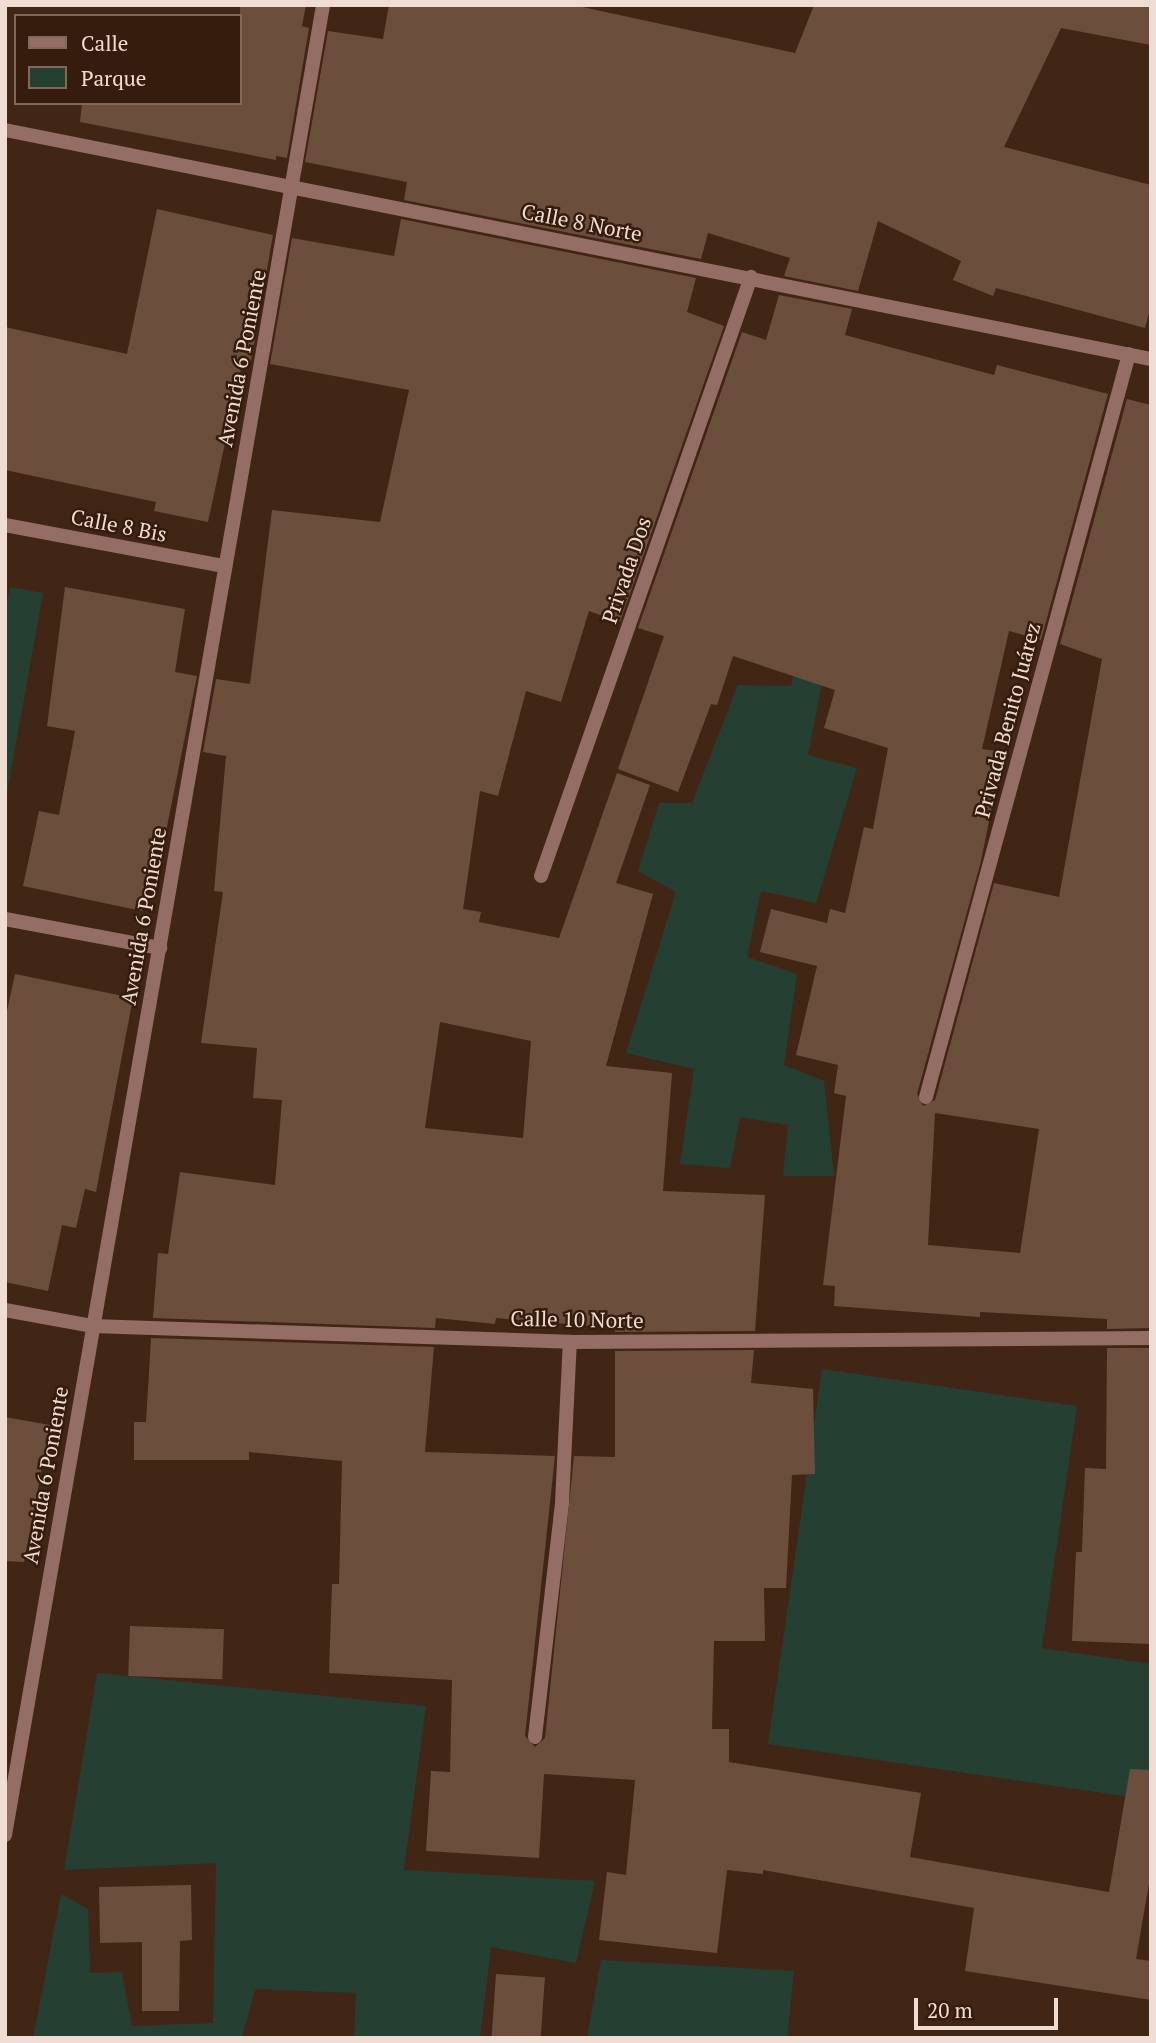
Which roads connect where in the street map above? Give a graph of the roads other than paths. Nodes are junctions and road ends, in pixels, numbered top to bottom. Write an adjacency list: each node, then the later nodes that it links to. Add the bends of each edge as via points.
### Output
1 (323, 5): 3 (street, Avenida 6 Poniente)
2 (5, 130): 3 (street, Calle 8 Norte)
3 (295, 186): 4 (street, Calle 8 Norte); 8 (street, Avenida 6 Poniente)
4 (751, 278): 5 (street, Calle 8 Norte); 9 (street, Privada Dos)
5 (1129, 354): 6 (street, Calle 8 Norte); 12 (street, Privada Benito Juárez)
6 (1151, 359)
7 (5, 524): 8 (street, Calle 8 Bis)
8 (224, 566): 11 (street, Avenida 6 Poniente)
9 (541, 876)
10 (5, 919): 11 (street)
11 (160, 948): 14 (street, Avenida 6 Poniente)
12 (926, 1097)
13 (5, 1310): 14 (street, Calle 10 Norte)
14 (92, 1326): 16 (street, Calle 10 Norte); 18 (street, Avenida 6 Poniente)
15 (1151, 1338): 16 (street, Calle 10 Norte)
16 (570, 1342): 17 (street, via 562,1503)
17 (535, 1738)
18 (5, 1835)

